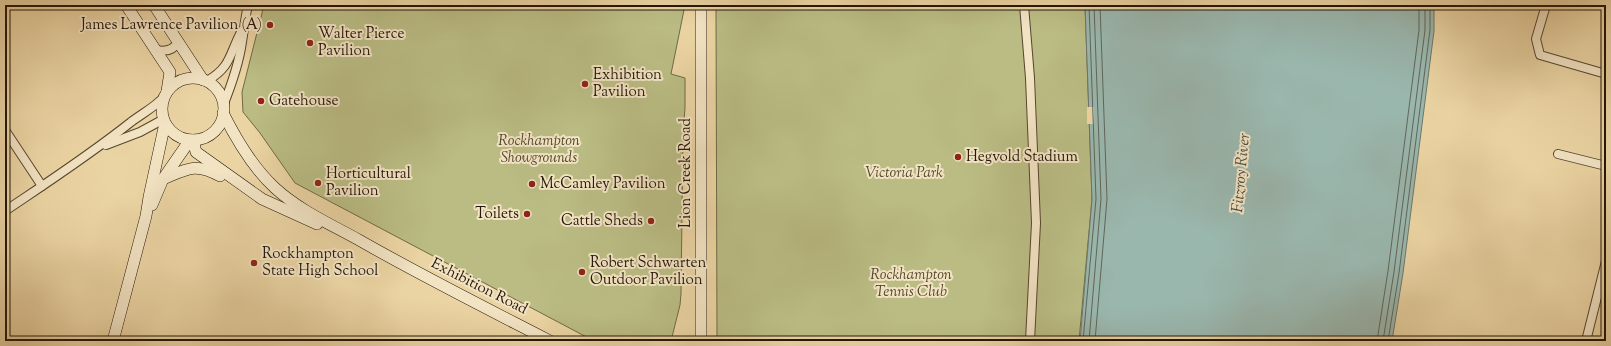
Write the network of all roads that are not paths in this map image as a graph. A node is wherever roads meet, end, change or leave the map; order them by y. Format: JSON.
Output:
{"nodes":[{"id":1,"x":126,"y":5,"type":"edge"},
{"id":2,"x":154,"y":5,"type":"edge"},
{"id":3,"x":248,"y":5,"type":"edge"},
{"id":4,"x":701,"y":5,"type":"edge"},
{"id":5,"x":1024,"y":5,"type":"edge"},
{"id":6,"x":1546,"y":5,"type":"edge"},
{"id":7,"x":243,"y":27,"type":"junction"},
{"id":8,"x":178,"y":42,"type":"junction"},
{"id":9,"x":156,"y":50,"type":"junction"},
{"id":10,"x":1606,"y":74,"type":"edge"},
{"id":11,"x":205,"y":81,"type":"junction"},
{"id":12,"x":166,"y":93,"type":"junction"},
{"id":13,"x":223,"y":110,"type":"junction"},
{"id":14,"x":164,"y":121,"type":"junction"},
{"id":15,"x":5,"y":130,"type":"edge"},
{"id":16,"x":192,"y":140,"type":"junction"},
{"id":17,"x":98,"y":148,"type":"junction"},
{"id":18,"x":1558,"y":154,"type":"dead end"},
{"id":19,"x":1606,"y":166,"type":"edge"},
{"id":20,"x":163,"y":179,"type":"junction"},
{"id":21,"x":42,"y":186,"type":"junction"},
{"id":22,"x":262,"y":199,"type":"junction"},
{"id":23,"x":5,"y":211,"type":"edge"},
{"id":24,"x":146,"y":216,"type":"junction"},
{"id":25,"x":393,"y":260,"type":"junction"},
{"id":26,"x":1606,"y":261,"type":"edge"},
{"id":27,"x":113,"y":341,"type":"edge"},
{"id":28,"x":550,"y":341,"type":"edge"},
{"id":29,"x":701,"y":341,"type":"edge"},
{"id":30,"x":1030,"y":341,"type":"edge"},
{"id":31,"x":1586,"y":341,"type":"edge"}],
"edges":[{"from":1,"to":9,"type":"street"},
{"from":2,"to":8,"type":"street"},
{"from":3,"to":7,"type":"street"},
{"from":4,"to":29,"type":"street","name":"Lion Creek Road"},
{"from":5,"to":30,"type":"street"},
{"from":6,"to":10,"type":"street"},
{"from":7,"to":11,"type":"street"},
{"from":7,"to":13,"type":"street"},
{"from":8,"to":9,"type":"street"},
{"from":8,"to":11,"type":"street"},
{"from":9,"to":12,"type":"street"},
{"from":11,"to":12,"type":"street"},
{"from":11,"to":13,"type":"street"},
{"from":12,"to":14,"type":"street"},
{"from":12,"to":17,"type":"street"},
{"from":13,"to":16,"type":"street"},
{"from":13,"to":25,"type":"street","name":"Exhibition Road"},
{"from":14,"to":16,"type":"street"},
{"from":14,"to":17,"type":"street"},
{"from":14,"to":24,"type":"street"},
{"from":15,"to":21,"type":"street"},
{"from":16,"to":20,"type":"street"},
{"from":16,"to":22,"type":"street","name":"Exhibition Road"},
{"from":17,"to":21,"type":"street"},
{"from":18,"to":19,"type":"street"},
{"from":20,"to":22,"type":"street","name":"Exhibition Road"},
{"from":20,"to":24,"type":"street"},
{"from":21,"to":23,"type":"street"},
{"from":22,"to":25,"type":"street","name":"Exhibition Road"},
{"from":24,"to":27,"type":"street"},
{"from":25,"to":28,"type":"street","name":"Exhibition Road"},
{"from":26,"to":31,"type":"street"}]}
